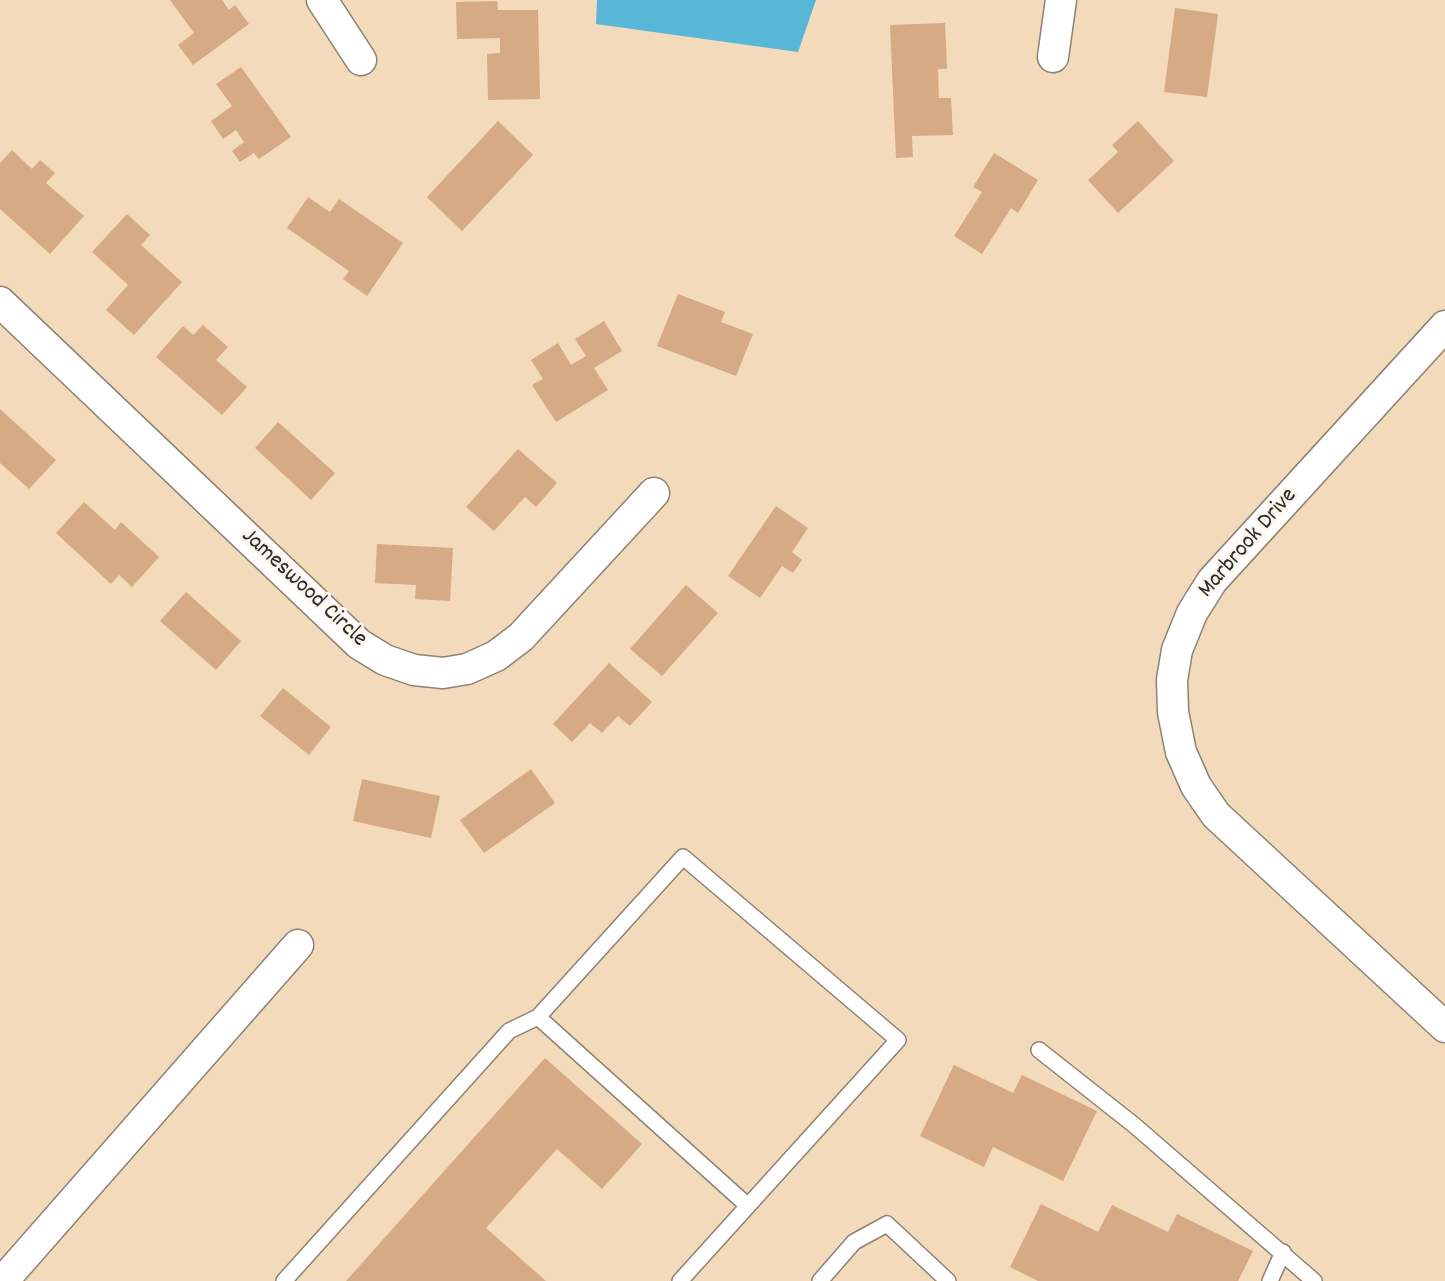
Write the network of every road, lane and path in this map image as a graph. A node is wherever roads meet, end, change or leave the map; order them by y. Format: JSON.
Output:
{"nodes":[{"id":1,"x":322,"y":0,"type":"edge"},
{"id":2,"x":1061,"y":0,"type":"edge"},
{"id":3,"x":1053,"y":57,"type":"dead end"},
{"id":4,"x":361,"y":60,"type":"dead end"},
{"id":5,"x":0,"y":302,"type":"edge"},
{"id":6,"x":1445,"y":326,"type":"edge"},
{"id":7,"x":654,"y":493,"type":"dead end"},
{"id":8,"x":298,"y":945,"type":"dead end"},
{"id":9,"x":538,"y":1017,"type":"junction"},
{"id":10,"x":1445,"y":1027,"type":"edge"},
{"id":11,"x":1039,"y":1050,"type":"dead end"},
{"id":12,"x":748,"y":1206,"type":"junction"},
{"id":13,"x":1283,"y":1252,"type":"junction"},
{"id":14,"x":946,"y":1280,"type":"edge"},
{"id":15,"x":3,"y":1281,"type":"edge"},
{"id":16,"x":284,"y":1281,"type":"edge"},
{"id":17,"x":680,"y":1281,"type":"edge"},
{"id":18,"x":820,"y":1281,"type":"edge"},
{"id":19,"x":1270,"y":1281,"type":"edge"},
{"id":20,"x":1314,"y":1281,"type":"edge"}],
"edges":[{"from":1,"to":4,"type":"street"},
{"from":2,"to":3,"type":"street"},
{"from":5,"to":7,"type":"street","name":"Jameswood Circle"},
{"from":6,"to":10,"type":"street","name":"Marbrook Drive"},
{"from":8,"to":15,"type":"street"},
{"from":9,"to":12,"type":"lane"},
{"from":9,"to":12,"type":"lane"},
{"from":9,"to":16,"type":"lane"},
{"from":11,"to":13,"type":"lane"},
{"from":12,"to":17,"type":"lane"},
{"from":13,"to":19,"type":"lane"},
{"from":13,"to":20,"type":"lane"},
{"from":14,"to":18,"type":"lane"}]}
